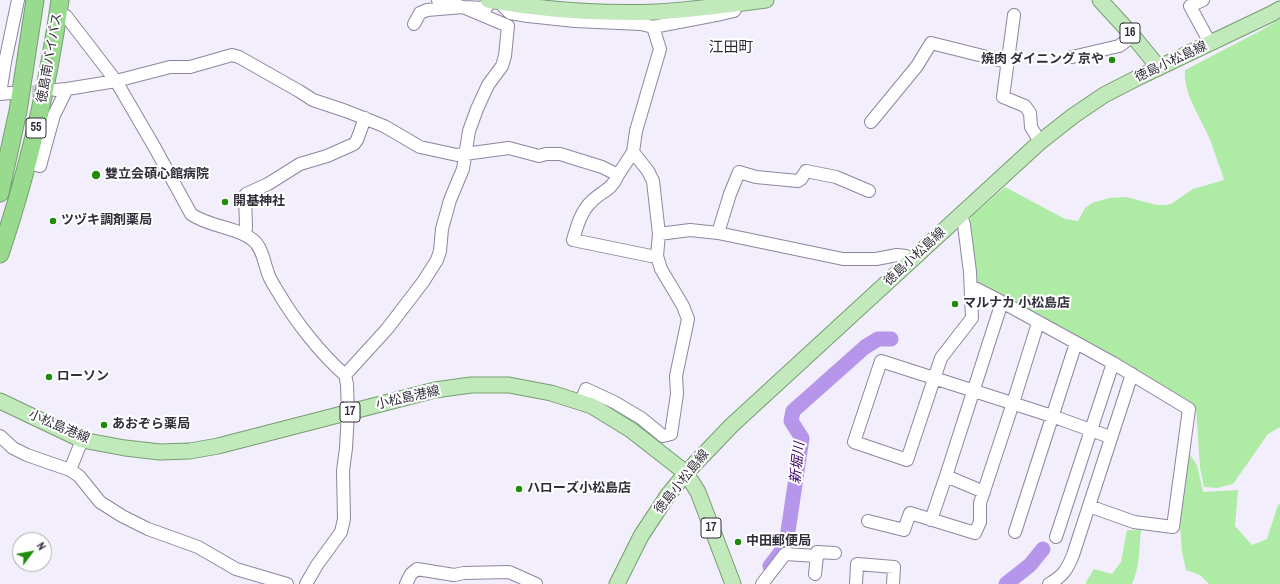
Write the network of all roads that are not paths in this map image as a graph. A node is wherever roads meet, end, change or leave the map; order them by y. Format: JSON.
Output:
{"nodes":[{"id":1,"x":18,"y":0,"type":"edge"},
{"id":2,"x":35,"y":0,"type":"edge"},
{"id":3,"x":47,"y":0,"type":"edge"},
{"id":4,"x":60,"y":0,"type":"edge"},
{"id":5,"x":438,"y":0,"type":"edge"},
{"id":6,"x":766,"y":0,"type":"edge"},
{"id":7,"x":1100,"y":0,"type":"edge"},
{"id":8,"x":1204,"y":0,"type":"edge"},
{"id":9,"x":496,"y":1,"type":"edge"},
{"id":10,"x":1188,"y":3,"type":"edge"},
{"id":11,"x":739,"y":4,"type":"junction"},
{"id":12,"x":463,"y":7,"type":"junction"},
{"id":13,"x":1280,"y":9,"type":"edge"},
{"id":14,"x":1014,"y":15,"type":"dead end"},
{"id":15,"x":66,"y":16,"type":"dead end"},
{"id":16,"x":414,"y":24,"type":"dead end"},
{"id":17,"x":653,"y":27,"type":"junction"},
{"id":18,"x":1133,"y":36,"type":"junction"},
{"id":19,"x":1210,"y":43,"type":"junction"},
{"id":20,"x":1072,"y":57,"type":"dead end"},
{"id":21,"x":1007,"y":62,"type":"junction"},
{"id":22,"x":25,"y":68,"type":"junction"},
{"id":23,"x":1159,"y":68,"type":"junction"},
{"id":24,"x":116,"y":81,"type":"junction"},
{"id":25,"x":4,"y":94,"type":"edge"},
{"id":26,"x":365,"y":118,"type":"junction"},
{"id":27,"x":871,"y":122,"type":"dead end"},
{"id":28,"x":1040,"y":142,"type":"junction"},
{"id":29,"x":633,"y":152,"type":"junction"},
{"id":30,"x":466,"y":154,"type":"junction"},
{"id":31,"x":28,"y":162,"type":"junction"},
{"id":32,"x":618,"y":176,"type":"junction"},
{"id":33,"x":869,"y":191,"type":"dead end"},
{"id":34,"x":0,"y":193,"type":"edge"},
{"id":35,"x":961,"y":215,"type":"junction"},
{"id":36,"x":659,"y":234,"type":"junction"},
{"id":37,"x":718,"y":234,"type":"junction"},
{"id":38,"x":245,"y":235,"type":"junction"},
{"id":39,"x":0,"y":254,"type":"edge"},
{"id":40,"x":657,"y":256,"type":"junction"},
{"id":41,"x":912,"y":260,"type":"junction"},
{"id":42,"x":971,"y":287,"type":"junction"},
{"id":43,"x":1002,"y":302,"type":"junction"},
{"id":44,"x":1038,"y":323,"type":"junction"},
{"id":45,"x":1076,"y":343,"type":"junction"},
{"id":46,"x":1113,"y":363,"type":"junction"},
{"id":47,"x":1132,"y":374,"type":"junction"},
{"id":48,"x":345,"y":375,"type":"junction"},
{"id":49,"x":934,"y":378,"type":"junction"},
{"id":50,"x":973,"y":391,"type":"junction"},
{"id":51,"x":0,"y":401,"type":"edge"},
{"id":52,"x":581,"y":402,"type":"junction"},
{"id":53,"x":1013,"y":403,"type":"junction"},
{"id":54,"x":348,"y":413,"type":"junction"},
{"id":55,"x":1052,"y":416,"type":"junction"},
{"id":56,"x":1092,"y":430,"type":"junction"},
{"id":57,"x":0,"y":436,"type":"edge"},
{"id":58,"x":1110,"y":437,"type":"junction"},
{"id":59,"x":82,"y":440,"type":"junction"},
{"id":60,"x":70,"y":470,"type":"junction"},
{"id":61,"x":686,"y":473,"type":"junction"},
{"id":62,"x":946,"y":476,"type":"junction"},
{"id":63,"x":984,"y":492,"type":"junction"},
{"id":64,"x":1089,"y":506,"type":"junction"},
{"id":65,"x":868,"y":520,"type":"dead end"},
{"id":66,"x":931,"y":520,"type":"junction"},
{"id":67,"x":1015,"y":532,"type":"dead end"},
{"id":68,"x":1056,"y":537,"type":"dead end"},
{"id":69,"x":835,"y":553,"type":"dead end"},
{"id":70,"x":817,"y":556,"type":"junction"},
{"id":71,"x":815,"y":574,"type":"dead end"},
{"id":72,"x":278,"y":583,"type":"edge"},
{"id":73,"x":306,"y":584,"type":"edge"},
{"id":74,"x":406,"y":584,"type":"edge"},
{"id":75,"x":536,"y":584,"type":"edge"},
{"id":76,"x":617,"y":584,"type":"edge"},
{"id":77,"x":733,"y":584,"type":"edge"},
{"id":78,"x":762,"y":584,"type":"edge"},
{"id":79,"x":856,"y":584,"type":"edge"},
{"id":80,"x":893,"y":584,"type":"edge"},
{"id":81,"x":1049,"y":584,"type":"edge"}],
"edges":[{"from":1,"to":25,"type":"street"},
{"from":2,"to":22,"type":"highway","name":"徳島南バイパス","number":"55"},
{"from":3,"to":22,"type":"highway"},
{"from":4,"to":31,"type":"highway","name":"徳島南バイパス","number":"55"},
{"from":5,"to":12,"type":"street"},
{"from":6,"to":11,"type":"main road"},
{"from":7,"to":18,"type":"main road","number":"16"},
{"from":8,"to":10,"type":"street"},
{"from":9,"to":11,"type":"main road"},
{"from":9,"to":12,"type":"street"},
{"from":9,"to":17,"type":"street"},
{"from":10,"to":19,"type":"street"},
{"from":11,"to":17,"type":"street"},
{"from":12,"to":16,"type":"street"},
{"from":12,"to":30,"type":"street"},
{"from":13,"to":19,"type":"main road","name":"徳島小松島線"},
{"from":14,"to":21,"type":"street"},
{"from":15,"to":24,"type":"street"},
{"from":17,"to":29,"type":"street"},
{"from":18,"to":20,"type":"street"},
{"from":18,"to":23,"type":"main road","number":"16"},
{"from":19,"to":23,"type":"main road","name":"徳島小松島線"},
{"from":21,"to":27,"type":"street"},
{"from":21,"to":28,"type":"street"},
{"from":22,"to":34,"type":"highway","name":"徳島南バイパス","number":"55"},
{"from":23,"to":28,"type":"main road","name":"徳島小松島線"},
{"from":24,"to":26,"type":"street"},
{"from":24,"to":31,"type":"street"},
{"from":24,"to":38,"type":"street"},
{"from":26,"to":30,"type":"street"},
{"from":26,"to":38,"type":"street"},
{"from":28,"to":35,"type":"main road","name":"徳島小松島線"},
{"from":29,"to":32,"type":"street"},
{"from":29,"to":36,"type":"street"},
{"from":30,"to":32,"type":"street"},
{"from":30,"to":48,"type":"street"},
{"from":31,"to":39,"type":"highway","name":"徳島南バイパス","number":"55"},
{"from":32,"to":40,"type":"street"},
{"from":33,"to":37,"type":"street"},
{"from":35,"to":41,"type":"main road","name":"徳島小松島線"},
{"from":35,"to":42,"type":"street"},
{"from":36,"to":37,"type":"street"},
{"from":36,"to":40,"type":"street"},
{"from":37,"to":41,"type":"street"},
{"from":38,"to":48,"type":"street"},
{"from":40,"to":52,"type":"street"},
{"from":41,"to":61,"type":"main road","name":"徳島小松島線"},
{"from":42,"to":43,"type":"street"},
{"from":42,"to":49,"type":"street"},
{"from":43,"to":44,"type":"street"},
{"from":43,"to":50,"type":"street"},
{"from":44,"to":45,"type":"street"},
{"from":44,"to":53,"type":"street"},
{"from":45,"to":46,"type":"street"},
{"from":45,"to":55,"type":"street"},
{"from":46,"to":47,"type":"street"},
{"from":46,"to":56,"type":"street"},
{"from":47,"to":58,"type":"street"},
{"from":47,"to":64,"type":"street"},
{"from":48,"to":54,"type":"street"},
{"from":49,"to":49,"type":"street"},
{"from":49,"to":50,"type":"street"},
{"from":50,"to":53,"type":"street"},
{"from":50,"to":62,"type":"street"},
{"from":51,"to":59,"type":"main road","name":"小松島港線","number":"17"},
{"from":52,"to":54,"type":"main road","name":"小松島港線","number":"17"},
{"from":52,"to":61,"type":"main road","name":"小松島港線","number":"17"},
{"from":53,"to":55,"type":"street"},
{"from":53,"to":63,"type":"street"},
{"from":54,"to":59,"type":"main road","name":"小松島港線","number":"17"},
{"from":54,"to":73,"type":"street"},
{"from":55,"to":56,"type":"street"},
{"from":55,"to":67,"type":"street"},
{"from":56,"to":58,"type":"street"},
{"from":56,"to":68,"type":"street"},
{"from":57,"to":60,"type":"street"},
{"from":58,"to":64,"type":"street"},
{"from":59,"to":60,"type":"street"},
{"from":60,"to":72,"type":"street"},
{"from":61,"to":76,"type":"main road","name":"徳島小松島線"},
{"from":61,"to":77,"type":"main road","name":"小松島港線","number":"17"},
{"from":62,"to":63,"type":"street"},
{"from":62,"to":66,"type":"street"},
{"from":63,"to":66,"type":"street"},
{"from":64,"to":81,"type":"street"},
{"from":65,"to":66,"type":"street"},
{"from":69,"to":70,"type":"street"},
{"from":70,"to":71,"type":"street"},
{"from":70,"to":78,"type":"street"},
{"from":74,"to":75,"type":"street"},
{"from":79,"to":80,"type":"street"}]}
